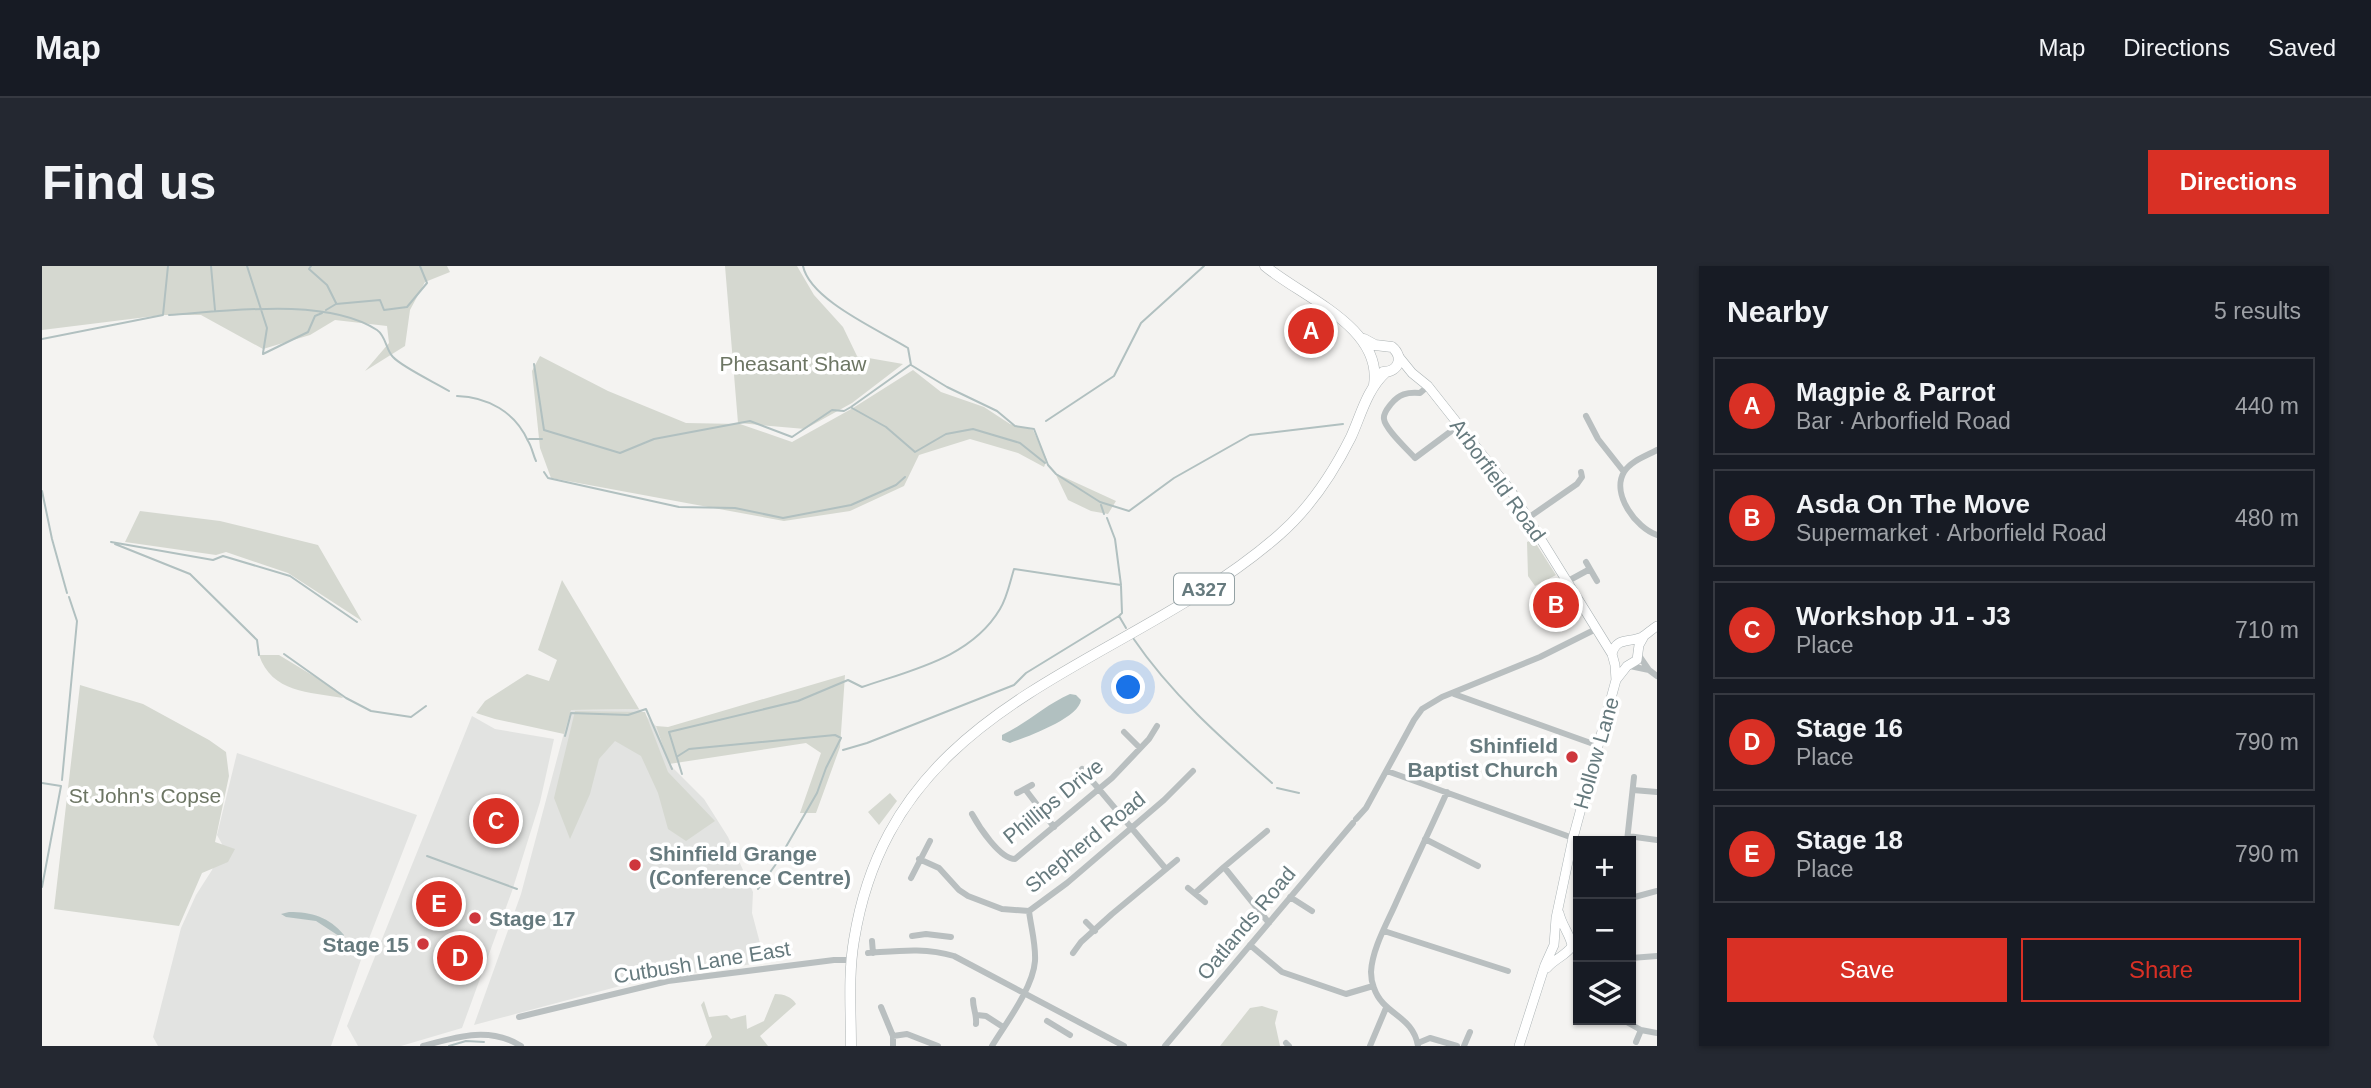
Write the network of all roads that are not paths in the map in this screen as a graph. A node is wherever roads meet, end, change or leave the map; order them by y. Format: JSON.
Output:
{"nodes":[{"id":1,"x":1265,"y":266,"type":"edge"},
{"id":2,"x":1358,"y":335,"type":"junction"},
{"id":3,"x":1381,"y":346,"type":"junction"},
{"id":4,"x":1399,"y":357,"type":"junction"},
{"id":5,"x":1373,"y":362,"type":"junction"},
{"id":6,"x":1390,"y":371,"type":"junction"},
{"id":7,"x":1412,"y":373,"type":"junction"},
{"id":8,"x":1374,"y":385,"type":"junction"},
{"id":9,"x":1428,"y":386,"type":"junction"},
{"id":10,"x":1586,"y":416,"type":"dead end"},
{"id":11,"x":1458,"y":426,"type":"junction"},
{"id":12,"x":1657,"y":450,"type":"edge"},
{"id":13,"x":1581,"y":472,"type":"dead end"},
{"id":14,"x":1624,"y":472,"type":"junction"},
{"id":15,"x":1528,"y":518,"type":"junction"},
{"id":16,"x":1657,"y":535,"type":"edge"},
{"id":17,"x":1597,"y":580,"type":"dead end"},
{"id":18,"x":1568,"y":581,"type":"junction"},
{"id":19,"x":1657,"y":626,"type":"edge"},
{"id":20,"x":1596,"y":629,"type":"junction"},
{"id":21,"x":1644,"y":636,"type":"junction"},
{"id":22,"x":1624,"y":641,"type":"junction"},
{"id":23,"x":1638,"y":652,"type":"junction"},
{"id":24,"x":1613,"y":657,"type":"junction"},
{"id":25,"x":1629,"y":666,"type":"junction"},
{"id":26,"x":1649,"y":670,"type":"junction"},
{"id":27,"x":1657,"y":676,"type":"edge"},
{"id":28,"x":1616,"y":680,"type":"junction"},
{"id":29,"x":1454,"y":694,"type":"junction"},
{"id":30,"x":1157,"y":726,"type":"dead end"},
{"id":31,"x":1124,"y":732,"type":"dead end"},
{"id":32,"x":1599,"y":746,"type":"junction"},
{"id":33,"x":1140,"y":748,"type":"junction"},
{"id":34,"x":1082,"y":769,"type":"dead end"},
{"id":35,"x":1193,"y":771,"type":"dead end"},
{"id":36,"x":1387,"y":771,"type":"junction"},
{"id":37,"x":1634,"y":777,"type":"dead end"},
{"id":38,"x":1032,"y":785,"type":"dead end"},
{"id":39,"x":1025,"y":789,"type":"junction"},
{"id":40,"x":1099,"y":789,"type":"junction"},
{"id":41,"x":1633,"y":790,"type":"junction"},
{"id":42,"x":1447,"y":792,"type":"junction"},
{"id":43,"x":1657,"y":792,"type":"edge"},
{"id":44,"x":1017,"y":793,"type":"dead end"},
{"id":45,"x":972,"y":814,"type":"dead end"},
{"id":46,"x":1054,"y":827,"type":"junction"},
{"id":47,"x":1132,"y":828,"type":"junction"},
{"id":48,"x":1267,"y":831,"type":"dead end"},
{"id":49,"x":1574,"y":836,"type":"edge"},
{"id":50,"x":1628,"y":836,"type":"edge"},
{"id":51,"x":1573,"y":838,"type":"joint"},
{"id":52,"x":1425,"y":839,"type":"junction"},
{"id":53,"x":1636,"y":839,"type":"edge"},
{"id":54,"x":1657,"y":840,"type":"edge"},
{"id":55,"x":930,"y":841,"type":"dead end"},
{"id":56,"x":919,"y":859,"type":"junction"},
{"id":57,"x":1177,"y":860,"type":"dead end"},
{"id":58,"x":1478,"y":866,"type":"dead end"},
{"id":59,"x":1224,"y":867,"type":"junction"},
{"id":60,"x":1166,"y":869,"type":"junction"},
{"id":61,"x":911,"y":878,"type":"dead end"},
{"id":62,"x":1188,"y":888,"type":"dead end"},
{"id":63,"x":1657,"y":891,"type":"edge"},
{"id":64,"x":1195,"y":894,"type":"junction"},
{"id":65,"x":1290,"y":897,"type":"junction"},
{"id":66,"x":1636,"y":897,"type":"edge"},
{"id":67,"x":1205,"y":902,"type":"dead end"},
{"id":68,"x":1558,"y":908,"type":"junction"},
{"id":69,"x":1030,"y":911,"type":"junction"},
{"id":70,"x":1312,"y":911,"type":"dead end"},
{"id":71,"x":1086,"y":922,"type":"dead end"},
{"id":72,"x":1269,"y":923,"type":"junction"},
{"id":73,"x":1095,"y":931,"type":"junction"},
{"id":74,"x":1384,"y":931,"type":"junction"},
{"id":75,"x":935,"y":934,"type":"junction"},
{"id":76,"x":912,"y":936,"type":"dead end"},
{"id":77,"x":951,"y":937,"type":"dead end"},
{"id":78,"x":1572,"y":941,"type":"edge"},
{"id":79,"x":872,"y":942,"type":"dead end"},
{"id":80,"x":1555,"y":943,"type":"junction"},
{"id":81,"x":1250,"y":945,"type":"junction"},
{"id":82,"x":933,"y":951,"type":"junction"},
{"id":83,"x":1073,"y":953,"type":"dead end"},
{"id":84,"x":1570,"y":953,"type":"edge"},
{"id":85,"x":1657,"y":956,"type":"edge"},
{"id":86,"x":1636,"y":958,"type":"edge"},
{"id":87,"x":852,"y":960,"type":"junction"},
{"id":88,"x":1508,"y":971,"type":"dead end"},
{"id":89,"x":1543,"y":972,"type":"junction"},
{"id":90,"x":1373,"y":986,"type":"junction"},
{"id":91,"x":1024,"y":992,"type":"junction"},
{"id":92,"x":973,"y":1000,"type":"dead end"},
{"id":93,"x":881,"y":1007,"type":"dead end"},
{"id":94,"x":1386,"y":1008,"type":"junction"},
{"id":95,"x":977,"y":1015,"type":"junction"},
{"id":96,"x":1069,"y":1016,"type":"junction"},
{"id":97,"x":519,"y":1017,"type":"dead end"},
{"id":98,"x":1047,"y":1021,"type":"dead end"},
{"id":99,"x":976,"y":1024,"type":"dead end"},
{"id":100,"x":1632,"y":1025,"type":"edge"},
{"id":101,"x":1003,"y":1027,"type":"junction"},
{"id":102,"x":1061,"y":1029,"type":"junction"},
{"id":103,"x":1642,"y":1030,"type":"junction"},
{"id":104,"x":1470,"y":1032,"type":"dead end"},
{"id":105,"x":1657,"y":1033,"type":"edge"},
{"id":106,"x":1070,"y":1035,"type":"dead end"},
{"id":107,"x":893,"y":1037,"type":"junction"},
{"id":108,"x":1636,"y":1042,"type":"dead end"},
{"id":109,"x":1418,"y":1044,"type":"edge"},
{"id":110,"x":423,"y":1046,"type":"edge"},
{"id":111,"x":521,"y":1046,"type":"edge"},
{"id":112,"x":852,"y":1046,"type":"edge"},
{"id":113,"x":893,"y":1046,"type":"edge"},
{"id":114,"x":938,"y":1046,"type":"edge"},
{"id":115,"x":992,"y":1046,"type":"edge"},
{"id":116,"x":1124,"y":1046,"type":"edge"},
{"id":117,"x":1165,"y":1046,"type":"edge"},
{"id":118,"x":1370,"y":1046,"type":"edge"},
{"id":119,"x":1457,"y":1046,"type":"edge"},
{"id":120,"x":1464,"y":1046,"type":"edge"},
{"id":121,"x":1519,"y":1046,"type":"edge"}],
"edges":[{"from":1,"to":2,"type":"main road"},
{"from":2,"to":3,"type":"main road"},
{"from":2,"to":5,"type":"main road"},
{"from":3,"to":4,"type":"main road"},
{"from":3,"to":5,"type":"main road"},
{"from":4,"to":6,"type":"main road","number":"A327"},
{"from":4,"to":7,"type":"main road","name":"Arborfield Road"},
{"from":5,"to":6,"type":"main road"},
{"from":5,"to":8,"type":"main road","number":"A327"},
{"from":6,"to":7,"type":"main road"},
{"from":6,"to":8,"type":"main road","number":"A327"},
{"from":7,"to":9,"type":"main road","name":"Arborfield Road"},
{"from":8,"to":87,"type":"main road","number":"A327"},
{"from":9,"to":11,"type":"main road","name":"Arborfield Road"},
{"from":9,"to":11,"type":"street"},
{"from":10,"to":14,"type":"street"},
{"from":11,"to":15,"type":"main road","name":"Arborfield Road"},
{"from":12,"to":14,"type":"street"},
{"from":13,"to":15,"type":"street"},
{"from":14,"to":16,"type":"street"},
{"from":15,"to":18,"type":"main road","name":"Arborfield Road"},
{"from":17,"to":18,"type":"street"},
{"from":18,"to":20,"type":"main road","name":"Arborfield Road"},
{"from":19,"to":21,"type":"main road"},
{"from":20,"to":22,"type":"main road"},
{"from":20,"to":24,"type":"main road","name":"Arborfield Road"},
{"from":20,"to":29,"type":"street","name":"Oatlands Road"},
{"from":21,"to":22,"type":"main road"},
{"from":21,"to":23,"type":"main road"},
{"from":22,"to":23,"type":"main road"},
{"from":22,"to":24,"type":"main road"},
{"from":23,"to":25,"type":"main road"},
{"from":23,"to":26,"type":"street"},
{"from":24,"to":25,"type":"main road"},
{"from":24,"to":28,"type":"main road","name":"Hollow Lane"},
{"from":25,"to":26,"type":"street"},
{"from":25,"to":28,"type":"main road","name":"Hollow Lane"},
{"from":26,"to":27,"type":"street"},
{"from":28,"to":32,"type":"main road","name":"Hollow Lane"},
{"from":29,"to":32,"type":"street"},
{"from":29,"to":36,"type":"street","name":"Oatlands Road"},
{"from":30,"to":33,"type":"street","name":"Phillips Drive"},
{"from":31,"to":33,"type":"street"},
{"from":32,"to":49,"type":"main road","name":"Hollow Lane"},
{"from":33,"to":40,"type":"street","name":"Phillips Drive"},
{"from":34,"to":40,"type":"street"},
{"from":35,"to":47,"type":"street","name":"Shepherd Road"},
{"from":36,"to":42,"type":"street"},
{"from":36,"to":65,"type":"street","name":"Oatlands Road"},
{"from":37,"to":41,"type":"street"},
{"from":38,"to":39,"type":"street"},
{"from":39,"to":44,"type":"street"},
{"from":39,"to":46,"type":"street"},
{"from":40,"to":46,"type":"street","name":"Phillips Drive"},
{"from":40,"to":47,"type":"street"},
{"from":41,"to":43,"type":"street"},
{"from":41,"to":50,"type":"street"},
{"from":42,"to":51,"type":"street"},
{"from":42,"to":52,"type":"street"},
{"from":45,"to":46,"type":"street","name":"Phillips Drive"},
{"from":47,"to":60,"type":"street"},
{"from":47,"to":69,"type":"street","name":"Shepherd Road"},
{"from":48,"to":59,"type":"street"},
{"from":51,"to":68,"type":"main road","name":"Hollow Lane"},
{"from":52,"to":58,"type":"street"},
{"from":52,"to":74,"type":"street"},
{"from":53,"to":54,"type":"street"},
{"from":55,"to":56,"type":"street"},
{"from":56,"to":61,"type":"street"},
{"from":56,"to":69,"type":"street"},
{"from":57,"to":60,"type":"street"},
{"from":59,"to":64,"type":"street"},
{"from":59,"to":72,"type":"street"},
{"from":60,"to":73,"type":"street"},
{"from":62,"to":64,"type":"street"},
{"from":63,"to":66,"type":"street"},
{"from":64,"to":67,"type":"street"},
{"from":65,"to":70,"type":"street"},
{"from":65,"to":72,"type":"street","name":"Oatlands Road"},
{"from":68,"to":78,"type":"main road"},
{"from":68,"to":80,"type":"main road","name":"Hollow Lane"},
{"from":69,"to":91,"type":"street","name":"Shepherd Road"},
{"from":71,"to":73,"type":"street"},
{"from":72,"to":81,"type":"street","name":"Oatlands Road"},
{"from":73,"to":83,"type":"street"},
{"from":74,"to":88,"type":"street"},
{"from":74,"to":90,"type":"street"},
{"from":75,"to":76,"type":"street"},
{"from":75,"to":77,"type":"street"},
{"from":75,"to":82,"type":"street"},
{"from":78,"to":80,"type":"main road"},
{"from":78,"to":84,"type":"main road"},
{"from":79,"to":82,"type":"street"},
{"from":80,"to":84,"type":"main road"},
{"from":80,"to":89,"type":"main road","name":"Hollow Lane"},
{"from":81,"to":90,"type":"street"},
{"from":81,"to":117,"type":"street","name":"Oatlands Road"},
{"from":82,"to":91,"type":"street"},
{"from":84,"to":89,"type":"main road","name":"Hollow Lane"},
{"from":85,"to":86,"type":"street"},
{"from":87,"to":97,"type":"street","name":"Cutbush Lane East"},
{"from":87,"to":112,"type":"main road","number":"A327"},
{"from":89,"to":121,"type":"main road","name":"Hollow Lane"},
{"from":90,"to":94,"type":"street"},
{"from":91,"to":96,"type":"street"},
{"from":91,"to":101,"type":"street","name":"Shepherd Road"},
{"from":92,"to":95,"type":"street"},
{"from":93,"to":107,"type":"street"},
{"from":94,"to":109,"type":"street"},
{"from":94,"to":118,"type":"street"},
{"from":95,"to":99,"type":"street"},
{"from":95,"to":101,"type":"street"},
{"from":96,"to":102,"type":"street"},
{"from":96,"to":116,"type":"street"},
{"from":98,"to":102,"type":"street"},
{"from":100,"to":103,"type":"street"},
{"from":101,"to":115,"type":"street","name":"Shepherd Road"},
{"from":102,"to":106,"type":"street"},
{"from":103,"to":105,"type":"street"},
{"from":103,"to":108,"type":"street"},
{"from":104,"to":120,"type":"street"},
{"from":107,"to":113,"type":"street"},
{"from":107,"to":114,"type":"street"},
{"from":109,"to":119,"type":"street"},
{"from":110,"to":111,"type":"street"}]}
